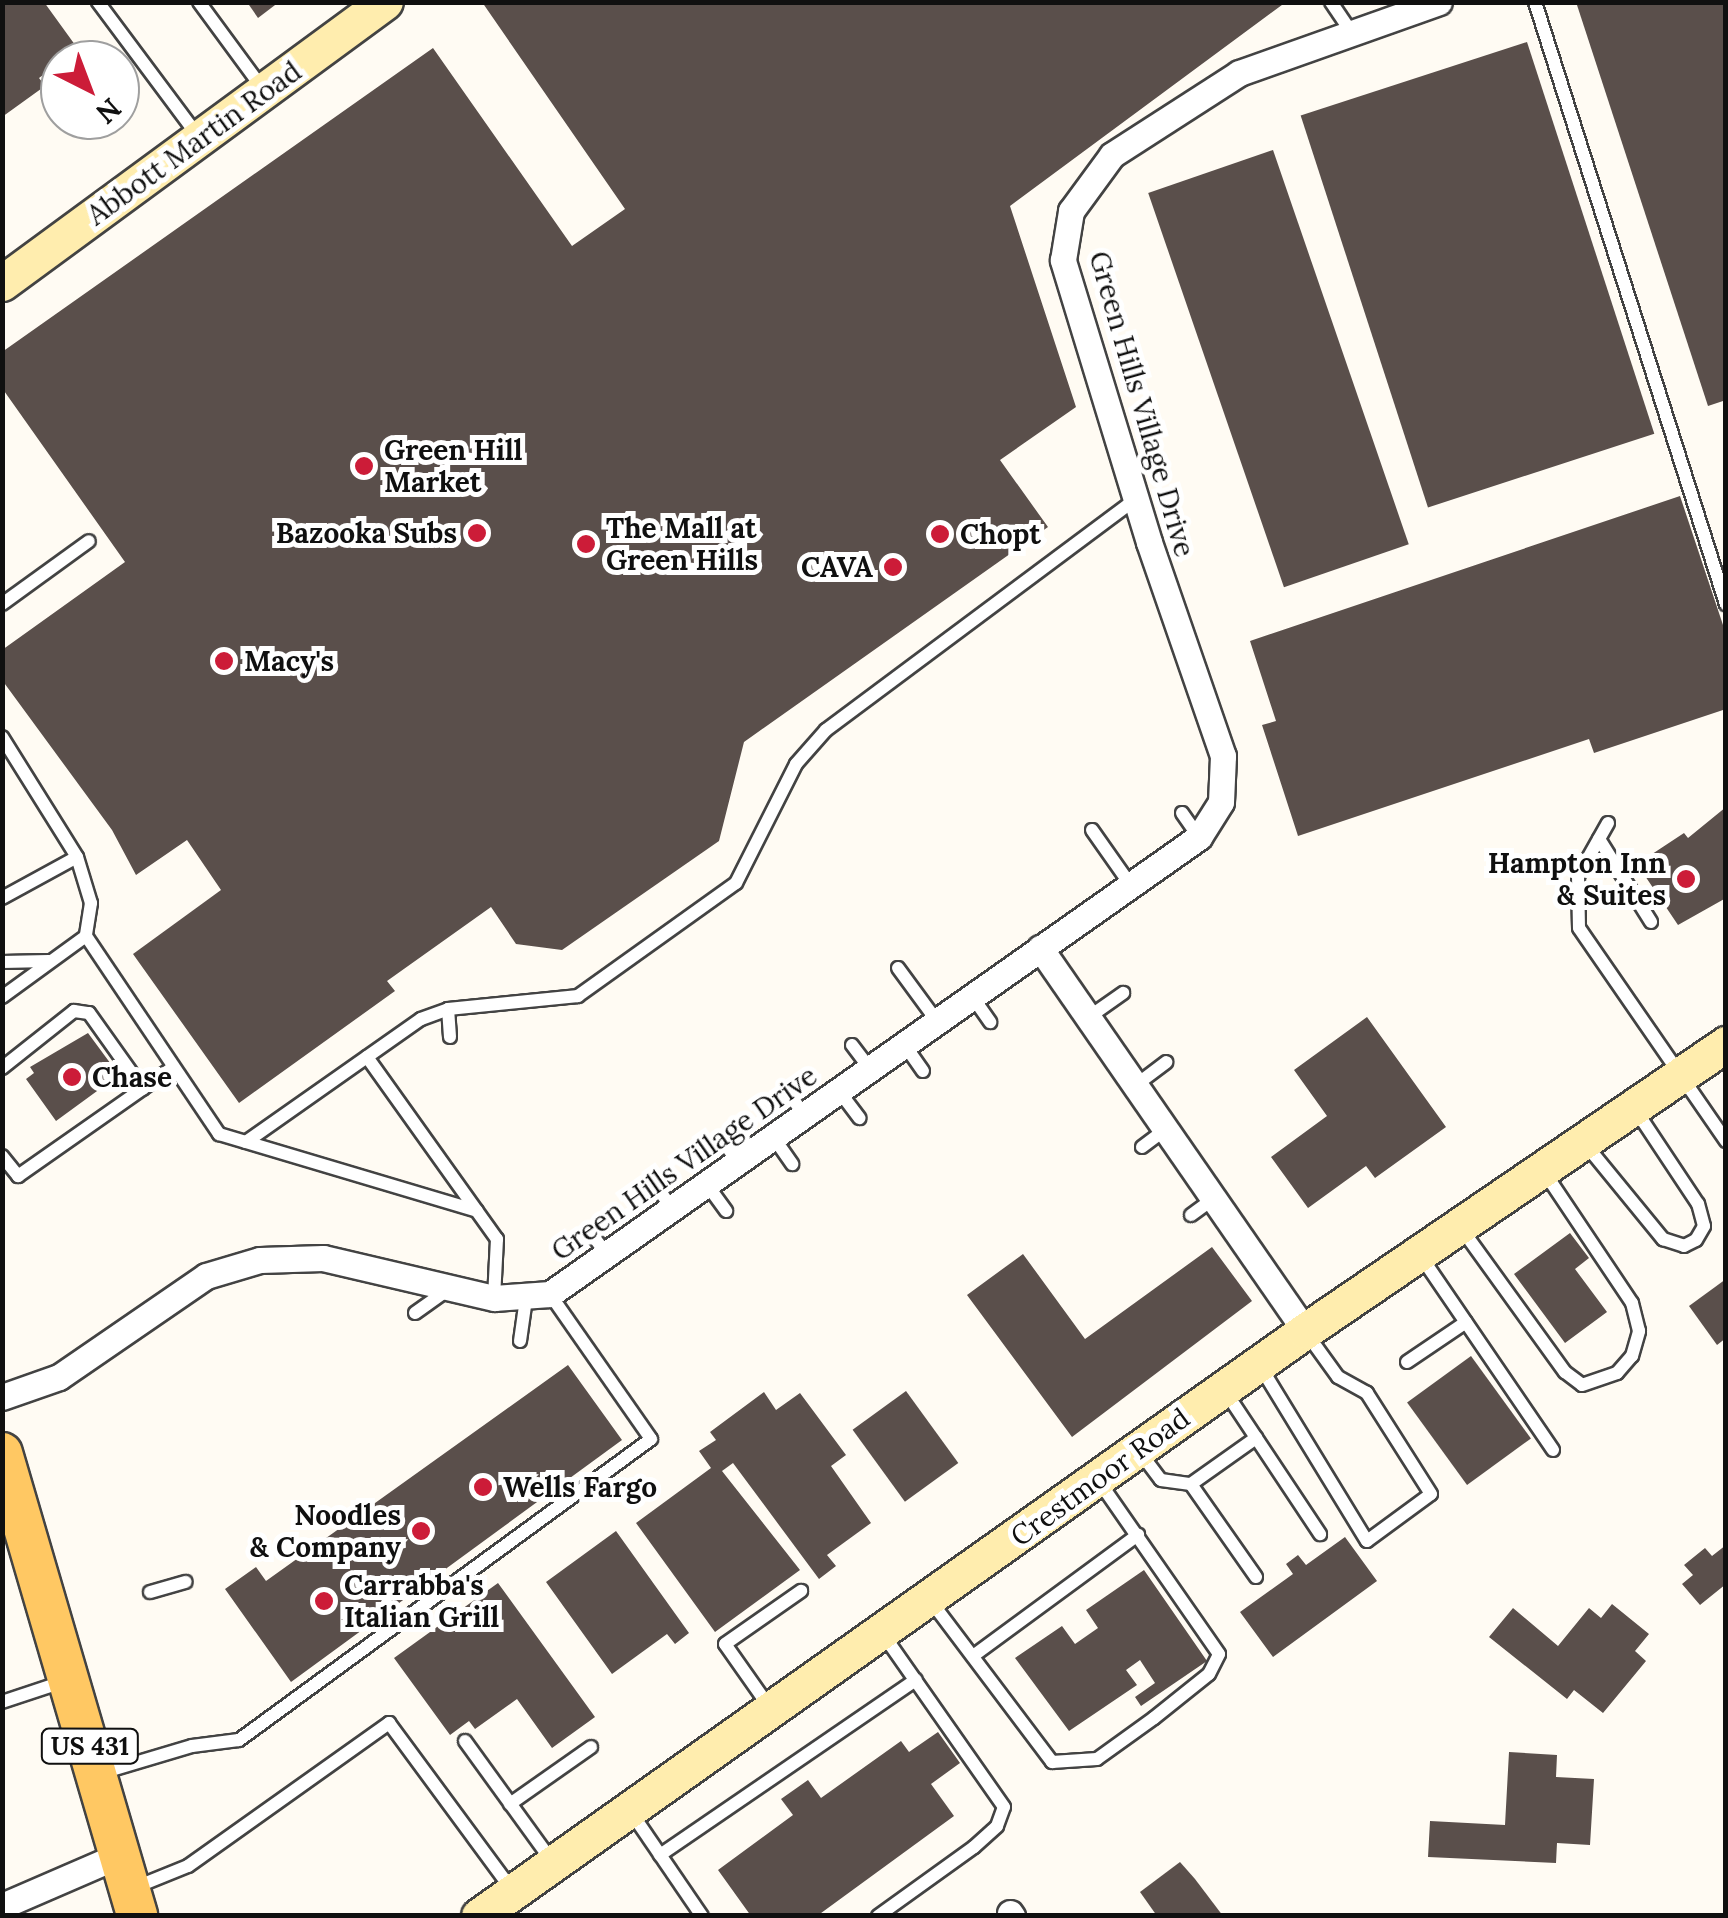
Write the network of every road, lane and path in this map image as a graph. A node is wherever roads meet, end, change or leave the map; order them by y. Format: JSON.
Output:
{"nodes":[{"id":1,"x":98,"y":2,"type":"edge"},
{"id":2,"x":199,"y":2,"type":"edge"},
{"id":3,"x":385,"y":2,"type":"edge"},
{"id":4,"x":1330,"y":2,"type":"edge"},
{"id":5,"x":1439,"y":2,"type":"edge"},
{"id":6,"x":1534,"y":2,"type":"edge"},
{"id":7,"x":1352,"y":33,"type":"junction"},
{"id":8,"x":264,"y":91,"type":"junction"},
{"id":9,"x":200,"y":138,"type":"junction"},
{"id":10,"x":2,"y":283,"type":"edge"},
{"id":11,"x":1136,"y":499,"type":"junction"},
{"id":12,"x":89,"y":542,"type":"dead end"},
{"id":13,"x":2,"y":604,"type":"edge"},
{"id":14,"x":1726,"y":604,"type":"edge"},
{"id":15,"x":2,"y":737,"type":"edge"},
{"id":16,"x":1182,"y":813,"type":"dead end"},
{"id":17,"x":1608,"y":823,"type":"dead end"},
{"id":18,"x":1092,"y":830,"type":"dead end"},
{"id":19,"x":1199,"y":837,"type":"junction"},
{"id":20,"x":1599,"y":839,"type":"junction"},
{"id":21,"x":77,"y":858,"type":"junction"},
{"id":22,"x":1130,"y":884,"type":"junction"},
{"id":23,"x":2,"y":898,"type":"edge"},
{"id":24,"x":1651,"y":922,"type":"dead end"},
{"id":25,"x":86,"y":936,"type":"junction"},
{"id":26,"x":1040,"y":948,"type":"junction"},
{"id":27,"x":48,"y":961,"type":"junction"},
{"id":28,"x":2,"y":962,"type":"edge"},
{"id":29,"x":898,"y":968,"type":"dead end"},
{"id":30,"x":1123,"y":993,"type":"dead end"},
{"id":31,"x":972,"y":996,"type":"junction"},
{"id":32,"x":2,"y":997,"type":"edge"},
{"id":33,"x":448,"y":1009,"type":"junction"},
{"id":34,"x":1088,"y":1018,"type":"junction"},
{"id":35,"x":937,"y":1022,"type":"junction"},
{"id":36,"x":990,"y":1022,"type":"dead end"},
{"id":37,"x":450,"y":1037,"type":"dead end"},
{"id":38,"x":904,"y":1044,"type":"junction"},
{"id":39,"x":1726,"y":1044,"type":"edge"},
{"id":40,"x":852,"y":1045,"type":"dead end"},
{"id":41,"x":368,"y":1057,"type":"junction"},
{"id":42,"x":1166,"y":1062,"type":"dead end"},
{"id":43,"x":2,"y":1068,"type":"edge"},
{"id":44,"x":172,"y":1068,"type":"junction"},
{"id":45,"x":870,"y":1069,"type":"junction"},
{"id":46,"x":923,"y":1071,"type":"dead end"},
{"id":47,"x":1679,"y":1075,"type":"junction"},
{"id":48,"x":1136,"y":1086,"type":"junction"},
{"id":49,"x":143,"y":1088,"type":"junction"},
{"id":50,"x":839,"y":1091,"type":"junction"},
{"id":51,"x":788,"y":1092,"type":"dead end"},
{"id":52,"x":1633,"y":1107,"type":"junction"},
{"id":53,"x":805,"y":1116,"type":"junction"},
{"id":54,"x":859,"y":1118,"type":"dead end"},
{"id":55,"x":1166,"y":1129,"type":"junction"},
{"id":56,"x":774,"y":1138,"type":"junction"},
{"id":57,"x":722,"y":1140,"type":"dead end"},
{"id":58,"x":1583,"y":1141,"type":"junction"},
{"id":59,"x":1726,"y":1141,"type":"edge"},
{"id":60,"x":246,"y":1142,"type":"junction"},
{"id":61,"x":1142,"y":1147,"type":"dead end"},
{"id":62,"x":2,"y":1156,"type":"edge"},
{"id":63,"x":739,"y":1163,"type":"junction"},
{"id":64,"x":792,"y":1164,"type":"dead end"},
{"id":65,"x":1542,"y":1169,"type":"junction"},
{"id":66,"x":708,"y":1186,"type":"junction"},
{"id":67,"x":656,"y":1187,"type":"dead end"},
{"id":68,"x":1214,"y":1198,"type":"junction"},
{"id":69,"x":673,"y":1210,"type":"junction"},
{"id":70,"x":477,"y":1211,"type":"junction"},
{"id":71,"x":726,"y":1211,"type":"dead end"},
{"id":72,"x":1190,"y":1215,"type":"dead end"},
{"id":73,"x":1459,"y":1226,"type":"junction"},
{"id":74,"x":590,"y":1232,"type":"dead end"},
{"id":75,"x":1418,"y":1253,"type":"junction"},
{"id":76,"x":608,"y":1256,"type":"junction"},
{"id":77,"x":453,"y":1286,"type":"junction"},
{"id":78,"x":538,"y":1297,"type":"junction"},
{"id":79,"x":494,"y":1298,"type":"junction"},
{"id":80,"x":415,"y":1313,"type":"dead end"},
{"id":81,"x":1466,"y":1322,"type":"junction"},
{"id":82,"x":1305,"y":1331,"type":"junction"},
{"id":83,"x":520,"y":1340,"type":"dead end"},
{"id":84,"x":1407,"y":1362,"type":"dead end"},
{"id":85,"x":1258,"y":1364,"type":"junction"},
{"id":86,"x":1224,"y":1389,"type":"junction"},
{"id":87,"x":2,"y":1396,"type":"edge"},
{"id":88,"x":1256,"y":1438,"type":"junction"},
{"id":89,"x":1138,"y":1450,"type":"junction"},
{"id":90,"x":1553,"y":1450,"type":"dead end"},
{"id":91,"x":4,"y":1465,"type":"edge"},
{"id":92,"x":1097,"y":1479,"type":"junction"},
{"id":93,"x":1191,"y":1484,"type":"junction"},
{"id":94,"x":1320,"y":1534,"type":"dead end"},
{"id":95,"x":1138,"y":1535,"type":"junction"},
{"id":96,"x":1256,"y":1577,"type":"dead end"},
{"id":97,"x":186,"y":1582,"type":"dead end"},
{"id":98,"x":801,"y":1591,"type":"dead end"},
{"id":99,"x":150,"y":1592,"type":"dead end"},
{"id":100,"x":930,"y":1600,"type":"junction"},
{"id":101,"x":882,"y":1632,"type":"junction"},
{"id":102,"x":973,"y":1656,"type":"junction"},
{"id":103,"x":70,"y":1680,"type":"junction"},
{"id":104,"x":916,"y":1680,"type":"junction"},
{"id":105,"x":2,"y":1702,"type":"edge"},
{"id":106,"x":771,"y":1710,"type":"junction"},
{"id":107,"x":464,"y":1742,"type":"dead end"},
{"id":108,"x":592,"y":1747,"type":"dead end"},
{"id":109,"x":98,"y":1774,"type":"junction"},
{"id":110,"x":510,"y":1804,"type":"junction"},
{"id":111,"x":630,"y":1810,"type":"junction"},
{"id":112,"x":660,"y":1854,"type":"junction"},
{"id":113,"x":553,"y":1863,"type":"junction"},
{"id":114,"x":129,"y":1886,"type":"edge"},
{"id":115,"x":513,"y":1892,"type":"junction"},
{"id":116,"x":19,"y":1905,"type":"edge"},
{"id":117,"x":479,"y":1916,"type":"edge"},
{"id":118,"x":702,"y":1916,"type":"edge"},
{"id":119,"x":878,"y":1916,"type":"edge"}],
"edges":[{"from":1,"to":9,"type":"lane"},
{"from":2,"to":8,"type":"lane"},
{"from":3,"to":8,"type":"street","name":"Abbott Martin Road"},
{"from":4,"to":7,"type":"lane"},
{"from":5,"to":7,"type":"street","name":"Green Hills Village Drive"},
{"from":6,"to":14,"type":"lane"},
{"from":7,"to":11,"type":"street","name":"Green Hills Village Drive"},
{"from":8,"to":9,"type":"street","name":"Abbott Martin Road"},
{"from":9,"to":10,"type":"street","name":"Abbott Martin Road"},
{"from":11,"to":19,"type":"street","name":"Green Hills Village Drive"},
{"from":11,"to":33,"type":"lane"},
{"from":12,"to":13,"type":"lane"},
{"from":15,"to":21,"type":"lane"},
{"from":16,"to":19,"type":"lane"},
{"from":17,"to":20,"type":"lane"},
{"from":18,"to":22,"type":"lane"},
{"from":19,"to":22,"type":"street","name":"Green Hills Village Drive"},
{"from":20,"to":24,"type":"lane"},
{"from":20,"to":47,"type":"lane"},
{"from":21,"to":23,"type":"lane"},
{"from":21,"to":25,"type":"lane"},
{"from":22,"to":26,"type":"street","name":"Green Hills Village Drive"},
{"from":25,"to":27,"type":"lane"},
{"from":25,"to":44,"type":"lane"},
{"from":26,"to":31,"type":"street","name":"Green Hills Village Drive"},
{"from":26,"to":34,"type":"street"},
{"from":27,"to":28,"type":"lane"},
{"from":27,"to":32,"type":"lane"},
{"from":29,"to":35,"type":"lane"},
{"from":30,"to":34,"type":"lane"},
{"from":31,"to":35,"type":"street","name":"Green Hills Village Drive"},
{"from":31,"to":36,"type":"lane"},
{"from":33,"to":37,"type":"lane"},
{"from":33,"to":41,"type":"lane"},
{"from":34,"to":48,"type":"street"},
{"from":35,"to":38,"type":"street","name":"Green Hills Village Drive"},
{"from":38,"to":45,"type":"street","name":"Green Hills Village Drive"},
{"from":38,"to":46,"type":"lane"},
{"from":39,"to":47,"type":"street","name":"Crestmoor Road"},
{"from":40,"to":45,"type":"lane"},
{"from":41,"to":60,"type":"lane"},
{"from":41,"to":70,"type":"lane"},
{"from":42,"to":48,"type":"lane"},
{"from":43,"to":49,"type":"lane"},
{"from":44,"to":49,"type":"lane"},
{"from":44,"to":60,"type":"lane"},
{"from":45,"to":50,"type":"street","name":"Green Hills Village Drive"},
{"from":47,"to":52,"type":"street","name":"Crestmoor Road"},
{"from":47,"to":59,"type":"lane"},
{"from":48,"to":55,"type":"street"},
{"from":49,"to":62,"type":"lane"},
{"from":50,"to":53,"type":"street","name":"Green Hills Village Drive"},
{"from":50,"to":54,"type":"lane"},
{"from":51,"to":53,"type":"lane"},
{"from":52,"to":58,"type":"street","name":"Crestmoor Road"},
{"from":52,"to":58,"type":"lane"},
{"from":53,"to":56,"type":"street","name":"Green Hills Village Drive"},
{"from":55,"to":61,"type":"lane"},
{"from":55,"to":68,"type":"street"},
{"from":56,"to":63,"type":"street","name":"Green Hills Village Drive"},
{"from":56,"to":64,"type":"lane"},
{"from":57,"to":63,"type":"lane"},
{"from":58,"to":65,"type":"street","name":"Crestmoor Road"},
{"from":60,"to":70,"type":"lane"},
{"from":63,"to":66,"type":"street","name":"Green Hills Village Drive"},
{"from":65,"to":73,"type":"street","name":"Crestmoor Road"},
{"from":65,"to":73,"type":"lane"},
{"from":66,"to":69,"type":"street","name":"Green Hills Village Drive"},
{"from":66,"to":71,"type":"lane"},
{"from":67,"to":69,"type":"lane"},
{"from":68,"to":72,"type":"lane"},
{"from":68,"to":82,"type":"street"},
{"from":69,"to":76,"type":"street","name":"Green Hills Village Drive"},
{"from":70,"to":79,"type":"lane"},
{"from":73,"to":75,"type":"street","name":"Crestmoor Road"},
{"from":74,"to":76,"type":"lane"},
{"from":75,"to":81,"type":"lane"},
{"from":75,"to":82,"type":"street","name":"Crestmoor Road"},
{"from":76,"to":78,"type":"street","name":"Green Hills Village Drive"},
{"from":77,"to":79,"type":"street"},
{"from":77,"to":80,"type":"lane"},
{"from":77,"to":87,"type":"street"},
{"from":78,"to":79,"type":"street"},
{"from":78,"to":83,"type":"lane"},
{"from":78,"to":109,"type":"lane"},
{"from":81,"to":84,"type":"lane"},
{"from":81,"to":90,"type":"lane"},
{"from":82,"to":85,"type":"street","name":"Crestmoor Road"},
{"from":82,"to":85,"type":"lane"},
{"from":85,"to":86,"type":"street","name":"Crestmoor Road"},
{"from":86,"to":88,"type":"lane"},
{"from":86,"to":89,"type":"street","name":"Crestmoor Road"},
{"from":88,"to":93,"type":"lane"},
{"from":88,"to":94,"type":"lane"},
{"from":89,"to":92,"type":"street","name":"Crestmoor Road"},
{"from":89,"to":93,"type":"lane"},
{"from":91,"to":103,"type":"main road","number":"US 431"},
{"from":92,"to":95,"type":"lane"},
{"from":92,"to":100,"type":"street","name":"Crestmoor Road"},
{"from":93,"to":96,"type":"lane"},
{"from":95,"to":102,"type":"lane"},
{"from":95,"to":102,"type":"lane"},
{"from":97,"to":99,"type":"lane"},
{"from":98,"to":106,"type":"lane"},
{"from":100,"to":101,"type":"street","name":"Crestmoor Road"},
{"from":100,"to":102,"type":"lane"},
{"from":101,"to":104,"type":"lane"},
{"from":101,"to":106,"type":"street","name":"Crestmoor Road"},
{"from":103,"to":105,"type":"lane"},
{"from":103,"to":109,"type":"main road","number":"US 431"},
{"from":104,"to":112,"type":"lane"},
{"from":104,"to":119,"type":"lane"},
{"from":106,"to":111,"type":"street","name":"Crestmoor Road"},
{"from":107,"to":110,"type":"lane"},
{"from":108,"to":110,"type":"lane"},
{"from":109,"to":114,"type":"main road","number":"US 431"},
{"from":110,"to":113,"type":"lane"},
{"from":111,"to":112,"type":"lane"},
{"from":111,"to":113,"type":"street","name":"Crestmoor Road"},
{"from":112,"to":118,"type":"lane"},
{"from":113,"to":115,"type":"street","name":"Crestmoor Road"},
{"from":114,"to":115,"type":"lane"},
{"from":114,"to":116,"type":"street"},
{"from":115,"to":117,"type":"street","name":"Crestmoor Road"}]}
